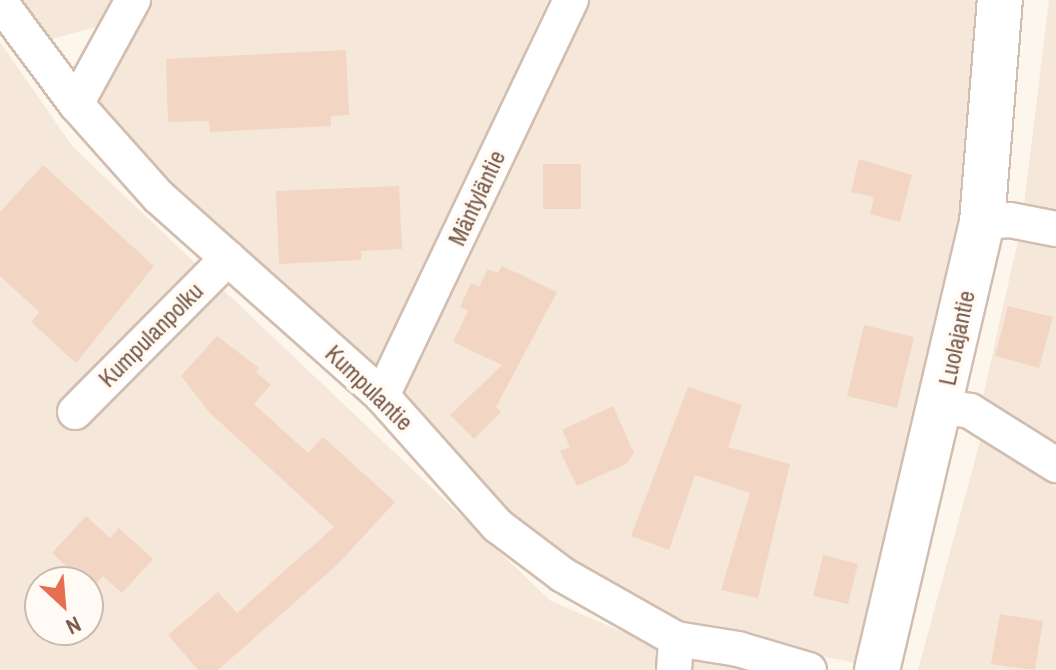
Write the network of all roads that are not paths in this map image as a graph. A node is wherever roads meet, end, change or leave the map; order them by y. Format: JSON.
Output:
{"nodes":[{"id":1,"x":133,"y":0,"type":"edge"},
{"id":2,"x":571,"y":0,"type":"edge"},
{"id":3,"x":1000,"y":0,"type":"edge"},
{"id":4,"x":0,"y":2,"type":"edge"},
{"id":5,"x":76,"y":104,"type":"junction"},
{"id":6,"x":982,"y":222,"type":"junction"},
{"id":7,"x":1056,"y":229,"type":"edge"},
{"id":8,"x":228,"y":258,"type":"junction"},
{"id":9,"x":382,"y":396,"type":"junction"},
{"id":10,"x":943,"y":407,"type":"junction"},
{"id":11,"x":75,"y":412,"type":"dead end"},
{"id":12,"x":1056,"y":465,"type":"edge"},
{"id":13,"x":675,"y":654,"type":"edge"},
{"id":14,"x":809,"y":670,"type":"edge"},
{"id":15,"x":877,"y":670,"type":"edge"}],
"edges":[{"from":1,"to":5,"type":"street"},
{"from":2,"to":9,"type":"street","name":"Mäntyläntie"},
{"from":3,"to":6,"type":"main road","name":"Luolajantie"},
{"from":4,"to":5,"type":"street","name":"Kumpulantie"},
{"from":5,"to":8,"type":"street","name":"Kumpulantie"},
{"from":6,"to":7,"type":"street"},
{"from":6,"to":10,"type":"main road","name":"Luolajantie"},
{"from":8,"to":9,"type":"street","name":"Kumpulantie"},
{"from":8,"to":11,"type":"street","name":"Kumpulanpolku"},
{"from":9,"to":13,"type":"street","name":"Kumpulantie"},
{"from":10,"to":12,"type":"street"},
{"from":10,"to":15,"type":"main road","name":"Luolajantie"},
{"from":13,"to":14,"type":"street","name":"Kumpulantie"}]}
